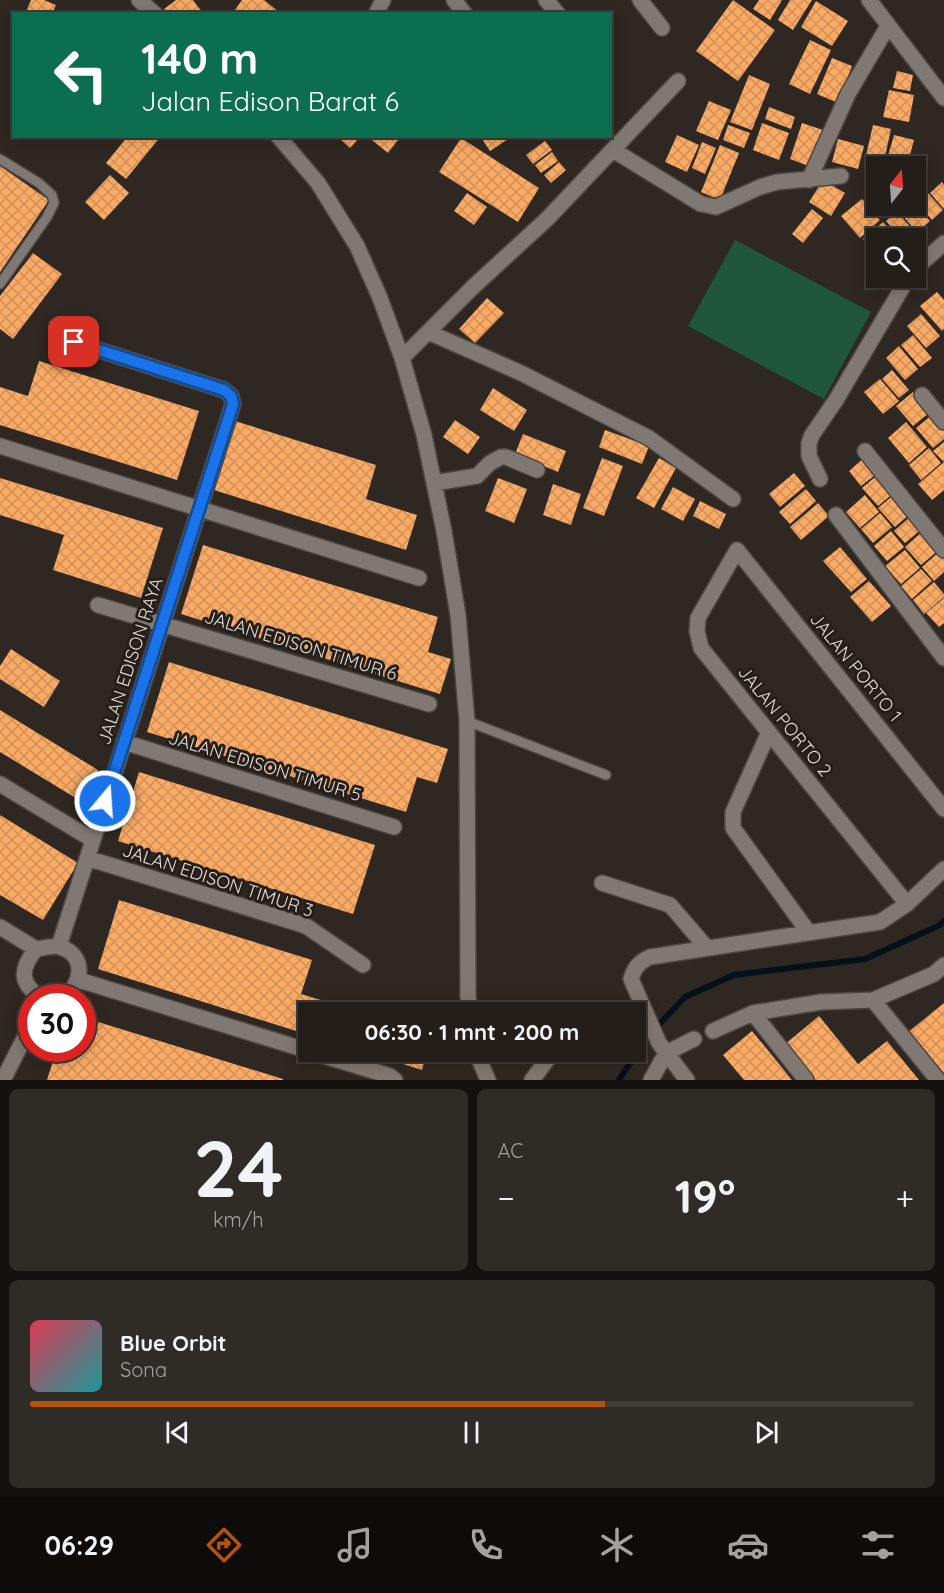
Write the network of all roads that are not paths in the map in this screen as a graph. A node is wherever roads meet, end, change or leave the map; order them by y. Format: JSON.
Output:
{"nodes":[{"id":1,"x":139,"y":0,"type":"edge"},
{"id":2,"x":454,"y":0,"type":"edge"},
{"id":3,"x":546,"y":0,"type":"edge"},
{"id":4,"x":640,"y":0,"type":"edge"},
{"id":5,"x":869,"y":0,"type":"edge"},
{"id":6,"x":153,"y":12,"type":"edge"},
{"id":7,"x":463,"y":12,"type":"edge"},
{"id":8,"x":556,"y":12,"type":"edge"},
{"id":9,"x":888,"y":26,"type":"junction"},
{"id":10,"x":662,"y":28,"type":"dead end"},
{"id":11,"x":678,"y":81,"type":"dead end"},
{"id":12,"x":944,"y":98,"type":"edge"},
{"id":13,"x":280,"y":138,"type":"edge"},
{"id":14,"x":613,"y":150,"type":"junction"},
{"id":15,"x":0,"y":159,"type":"edge"},
{"id":16,"x":841,"y":176,"type":"dead end"},
{"id":17,"x":809,"y":180,"type":"junction"},
{"id":18,"x":944,"y":243,"type":"edge"},
{"id":19,"x":926,"y":259,"type":"edge"},
{"id":20,"x":0,"y":284,"type":"edge"},
{"id":21,"x":902,"y":288,"type":"edge"},
{"id":22,"x":428,"y":332,"type":"junction"},
{"id":23,"x":74,"y":342,"type":"dead end"},
{"id":24,"x":402,"y":358,"type":"junction"},
{"id":25,"x":922,"y":395,"type":"dead end"},
{"id":26,"x":944,"y":422,"type":"edge"},
{"id":27,"x":0,"y":446,"type":"edge"},
{"id":28,"x":865,"y":451,"type":"dead end"},
{"id":29,"x":537,"y":470,"type":"dead end"},
{"id":30,"x":820,"y":480,"type":"dead end"},
{"id":31,"x":434,"y":483,"type":"junction"},
{"id":32,"x":733,"y":499,"type":"dead end"},
{"id":33,"x":199,"y":508,"type":"junction"},
{"id":34,"x":837,"y":515,"type":"dead end"},
{"id":35,"x":737,"y":550,"type":"joint"},
{"id":36,"x":944,"y":550,"type":"edge"},
{"id":37,"x":419,"y":578,"type":"dead end"},
{"id":38,"x":98,"y":605,"type":"dead end"},
{"id":39,"x":162,"y":624,"type":"junction"},
{"id":40,"x":944,"y":658,"type":"edge"},
{"id":41,"x":429,"y":704,"type":"dead end"},
{"id":42,"x":468,"y":721,"type":"junction"},
{"id":43,"x":769,"y":732,"type":"junction"},
{"id":44,"x":124,"y":742,"type":"junction"},
{"id":45,"x":606,"y":775,"type":"dead end"},
{"id":46,"x":0,"y":784,"type":"edge"},
{"id":47,"x":944,"y":809,"type":"edge"},
{"id":48,"x":394,"y":827,"type":"dead end"},
{"id":49,"x":93,"y":840,"type":"junction"},
{"id":50,"x":87,"y":858,"type":"junction"},
{"id":51,"x":944,"y":869,"type":"edge"},
{"id":52,"x":602,"y":883,"type":"dead end"},
{"id":53,"x":907,"y":904,"type":"junction"},
{"id":54,"x":0,"y":927,"type":"edge"},
{"id":55,"x":809,"y":933,"type":"junction"},
{"id":56,"x":58,"y":946,"type":"junction"},
{"id":57,"x":707,"y":948,"type":"junction"},
{"id":58,"x":36,"y":949,"type":"junction"},
{"id":59,"x":363,"y":965,"type":"dead end"},
{"id":60,"x":944,"y":965,"type":"edge"},
{"id":61,"x":79,"y":980,"type":"junction"},
{"id":62,"x":28,"y":984,"type":"edge"},
{"id":63,"x":76,"y":984,"type":"edge"},
{"id":64,"x":873,"y":1000,"type":"junction"},
{"id":65,"x":469,"y":1002,"type":"edge"},
{"id":66,"x":753,"y":1013,"type":"junction"},
{"id":67,"x":713,"y":1031,"type":"dead end"},
{"id":68,"x":694,"y":1039,"type":"dead end"},
{"id":69,"x":298,"y":1047,"type":"edge"},
{"id":70,"x":662,"y":1048,"type":"junction"},
{"id":71,"x":18,"y":1051,"type":"edge"},
{"id":72,"x":343,"y":1062,"type":"edge"},
{"id":73,"x":480,"y":1062,"type":"edge"},
{"id":74,"x":546,"y":1062,"type":"edge"},
{"id":75,"x":392,"y":1078,"type":"edge"},
{"id":76,"x":3,"y":1080,"type":"edge"},
{"id":77,"x":488,"y":1080,"type":"edge"},
{"id":78,"x":532,"y":1080,"type":"edge"},
{"id":79,"x":651,"y":1080,"type":"edge"},
{"id":80,"x":687,"y":1080,"type":"edge"},
{"id":81,"x":806,"y":1080,"type":"edge"},
{"id":82,"x":938,"y":1080,"type":"edge"}],
"edges":[{"from":1,"to":6,"type":"street"},
{"from":2,"to":7,"type":"street"},
{"from":3,"to":8,"type":"street"},
{"from":4,"to":10,"type":"street"},
{"from":5,"to":9,"type":"street"},
{"from":9,"to":12,"type":"street"},
{"from":9,"to":17,"type":"street"},
{"from":11,"to":14,"type":"street"},
{"from":13,"to":24,"type":"street"},
{"from":14,"to":17,"type":"street"},
{"from":14,"to":22,"type":"street"},
{"from":15,"to":20,"type":"lane"},
{"from":16,"to":17,"type":"street"},
{"from":18,"to":19,"type":"street"},
{"from":21,"to":30,"type":"street"},
{"from":22,"to":24,"type":"street"},
{"from":22,"to":32,"type":"street"},
{"from":23,"to":33,"type":"street","name":"JALAN EDISON RAYA"},
{"from":24,"to":31,"type":"street"},
{"from":25,"to":26,"type":"street"},
{"from":27,"to":33,"type":"street"},
{"from":28,"to":36,"type":"street"},
{"from":29,"to":31,"type":"street"},
{"from":31,"to":42,"type":"street"},
{"from":33,"to":37,"type":"street"},
{"from":33,"to":39,"type":"street","name":"JALAN EDISON RAYA"},
{"from":34,"to":40,"type":"street"},
{"from":35,"to":43,"type":"street","name":"JALAN PORTO 2"},
{"from":35,"to":47,"type":"street","name":"JALAN PORTO 1"},
{"from":38,"to":39,"type":"street","name":"JALAN EDISON TIMUR 6"},
{"from":39,"to":41,"type":"street","name":"JALAN EDISON TIMUR 6"},
{"from":39,"to":44,"type":"street","name":"JALAN EDISON RAYA"},
{"from":42,"to":45,"type":"lane"},
{"from":42,"to":65,"type":"street"},
{"from":43,"to":53,"type":"street","name":"JALAN PORTO 2"},
{"from":43,"to":55,"type":"street"},
{"from":44,"to":48,"type":"street","name":"JALAN EDISON TIMUR 5"},
{"from":44,"to":49,"type":"street","name":"JALAN EDISON RAYA"},
{"from":46,"to":49,"type":"street"},
{"from":49,"to":50,"type":"street","name":"JALAN EDISON RAYA"},
{"from":50,"to":56,"type":"street","name":"JALAN EDISON RAYA"},
{"from":50,"to":59,"type":"street","name":"JALAN EDISON TIMUR 3"},
{"from":51,"to":53,"type":"street"},
{"from":52,"to":57,"type":"street"},
{"from":53,"to":55,"type":"street"},
{"from":54,"to":58,"type":"street"},
{"from":55,"to":57,"type":"street"},
{"from":56,"to":58,"type":"street"},
{"from":56,"to":61,"type":"street"},
{"from":57,"to":70,"type":"street"},
{"from":58,"to":62,"type":"street"},
{"from":60,"to":64,"type":"street"},
{"from":61,"to":63,"type":"street"},
{"from":61,"to":69,"type":"street"},
{"from":64,"to":66,"type":"street"},
{"from":64,"to":82,"type":"street"},
{"from":66,"to":67,"type":"street"},
{"from":66,"to":81,"type":"street"},
{"from":68,"to":70,"type":"street"},
{"from":70,"to":79,"type":"street"},
{"from":70,"to":80,"type":"street"},
{"from":71,"to":76,"type":"street"},
{"from":72,"to":75,"type":"street"},
{"from":73,"to":77,"type":"street"},
{"from":74,"to":78,"type":"street"}]}
